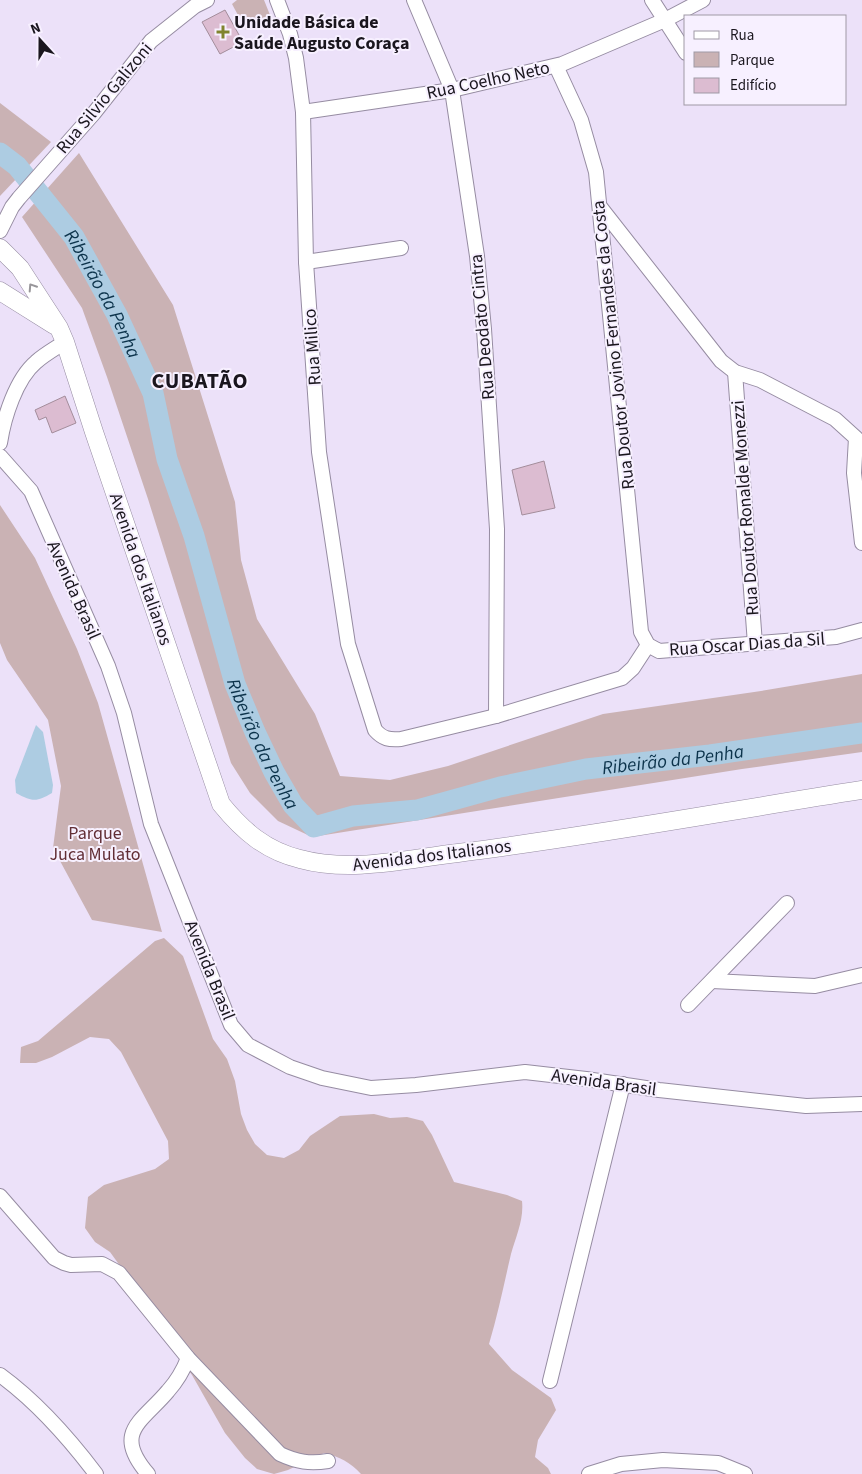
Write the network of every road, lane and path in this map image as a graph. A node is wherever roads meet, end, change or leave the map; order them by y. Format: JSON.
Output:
{"nodes":[{"id":1,"x":207,"y":0,"type":"edge"},
{"id":2,"x":277,"y":0,"type":"edge"},
{"id":3,"x":414,"y":0,"type":"edge"},
{"id":4,"x":652,"y":0,"type":"edge"},
{"id":5,"x":703,"y":0,"type":"edge"},
{"id":6,"x":665,"y":20,"type":"junction"},
{"id":7,"x":684,"y":50,"type":"edge"},
{"id":8,"x":556,"y":66,"type":"junction"},
{"id":9,"x":452,"y":90,"type":"junction"},
{"id":10,"x":303,"y":112,"type":"junction"},
{"id":11,"x":10,"y":206,"type":"edge"},
{"id":12,"x":600,"y":208,"type":"junction"},
{"id":13,"x":0,"y":231,"type":"edge"},
{"id":14,"x":0,"y":248,"type":"edge"},
{"id":15,"x":401,"y":248,"type":"dead end"},
{"id":16,"x":306,"y":262,"type":"junction"},
{"id":17,"x":0,"y":291,"type":"edge"},
{"id":18,"x":62,"y":335,"type":"junction"},
{"id":19,"x":735,"y":372,"type":"junction"},
{"id":20,"x":0,"y":443,"type":"edge"},
{"id":21,"x":0,"y":456,"type":"edge"},
{"id":22,"x":862,"y":543,"type":"edge"},
{"id":23,"x":862,"y":630,"type":"edge"},
{"id":24,"x":641,"y":632,"type":"joint"},
{"id":25,"x":756,"y":644,"type":"junction"},
{"id":26,"x":648,"y":645,"type":"junction"},
{"id":27,"x":496,"y":716,"type":"junction"},
{"id":28,"x":862,"y":790,"type":"edge"},
{"id":29,"x":787,"y":904,"type":"dead end"},
{"id":30,"x":862,"y":975,"type":"edge"},
{"id":31,"x":712,"y":981,"type":"junction"},
{"id":32,"x":688,"y":1005,"type":"dead end"},
{"id":33,"x":623,"y":1084,"type":"junction"},
{"id":34,"x":862,"y":1104,"type":"edge"},
{"id":35,"x":0,"y":1196,"type":"edge"},
{"id":36,"x":188,"y":1358,"type":"junction"},
{"id":37,"x":0,"y":1375,"type":"edge"},
{"id":38,"x":550,"y":1381,"type":"dead end"},
{"id":39,"x":328,"y":1461,"type":"dead end"},
{"id":40,"x":96,"y":1474,"type":"edge"},
{"id":41,"x":148,"y":1474,"type":"edge"},
{"id":42,"x":589,"y":1474,"type":"edge"},
{"id":43,"x":746,"y":1474,"type":"edge"}],
"edges":[{"from":1,"to":11,"type":"street","name":"Rua Silvio Galizoni"},
{"from":2,"to":10,"type":"street","name":"Rua Milico"},
{"from":3,"to":9,"type":"street","name":"Rua Deodato Cintra"},
{"from":4,"to":6,"type":"street"},
{"from":5,"to":6,"type":"street","name":"Rua Coelho Neto"},
{"from":6,"to":7,"type":"street"},
{"from":6,"to":8,"type":"street","name":"Rua Coelho Neto"},
{"from":8,"to":9,"type":"street","name":"Rua Coelho Neto"},
{"from":8,"to":12,"type":"street","name":"Rua Doutor Jovino Fernandes da Costa"},
{"from":9,"to":10,"type":"street","name":"Rua Coelho Neto"},
{"from":9,"to":27,"type":"street","name":"Rua Deodato Cintra"},
{"from":10,"to":16,"type":"street","name":"Rua Milico"},
{"from":11,"to":13,"type":"street","name":"Rua Silvio Galizoni"},
{"from":12,"to":19,"type":"street"},
{"from":12,"to":24,"type":"street","name":"Rua Doutor Jovino Fernandes da Costa"},
{"from":18,"to":14,"type":"main road","name":"Avenida dos Italianos","one_way":true},
{"from":15,"to":16,"type":"street"},
{"from":16,"to":27,"type":"street","name":"Rua Milico"},
{"from":17,"to":18,"type":"main road"},
{"from":18,"to":20,"type":"street"},
{"from":18,"to":28,"type":"main road","name":"Avenida dos Italianos"},
{"from":19,"to":22,"type":"street"},
{"from":19,"to":25,"type":"street","name":"Rua Doutor Ronalde Monezzi"},
{"from":21,"to":33,"type":"street","name":"Avenida Brasil"},
{"from":23,"to":25,"type":"street","name":"Rua Oscar Dias da Sil"},
{"from":24,"to":26,"type":"street","name":"Rua Oscar Dias da Sil"},
{"from":25,"to":26,"type":"street","name":"Rua Oscar Dias da Sil"},
{"from":26,"to":27,"type":"street","name":"Rua Milico"},
{"from":29,"to":31,"type":"street"},
{"from":30,"to":31,"type":"street"},
{"from":31,"to":32,"type":"street"},
{"from":33,"to":34,"type":"street","name":"Avenida Brasil"},
{"from":33,"to":38,"type":"street"},
{"from":35,"to":36,"type":"street"},
{"from":36,"to":39,"type":"street"},
{"from":36,"to":41,"type":"street"},
{"from":37,"to":40,"type":"street"},
{"from":42,"to":43,"type":"street"}]}
